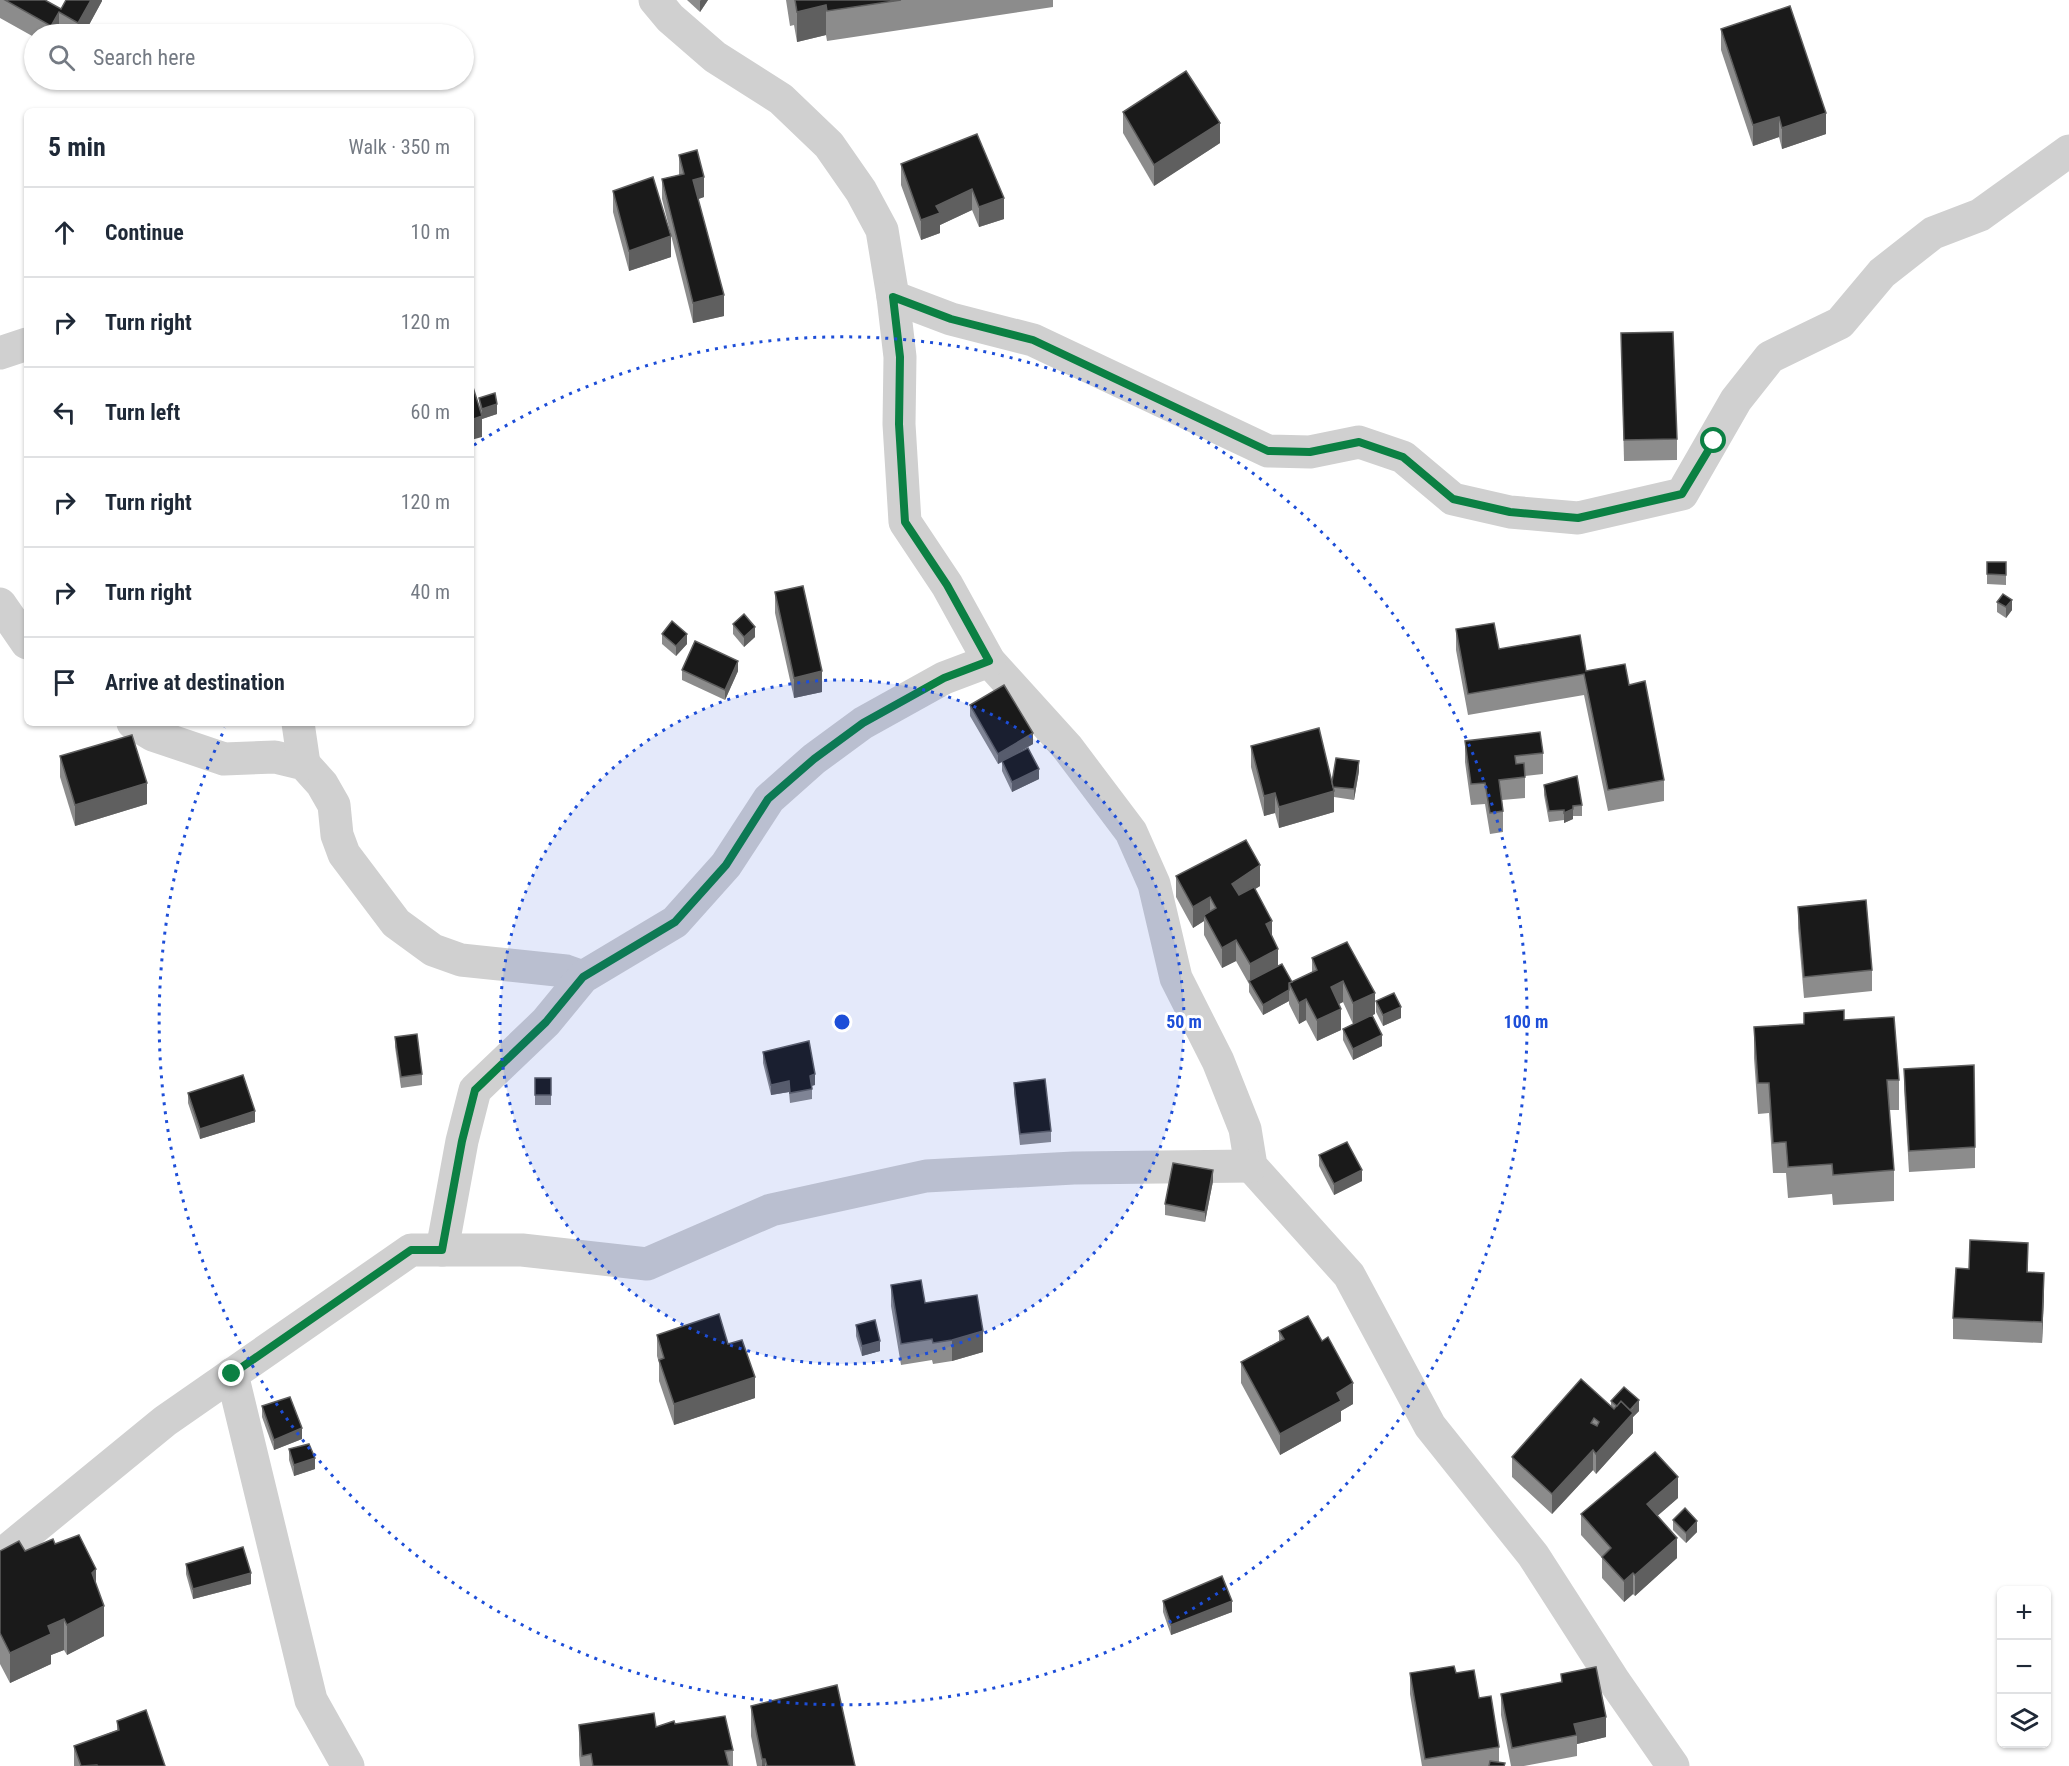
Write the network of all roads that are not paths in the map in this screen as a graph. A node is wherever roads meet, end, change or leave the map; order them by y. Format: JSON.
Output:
{"nodes":[{"id":1,"x":655,"y":0,"type":"edge"},
{"id":2,"x":2069,"y":151,"type":"edge"},
{"id":3,"x":893,"y":297,"type":"junction"},
{"id":4,"x":24,"y":345,"type":"edge"},
{"id":5,"x":0,"y":353,"type":"edge"},
{"id":6,"x":0,"y":604,"type":"edge"},
{"id":7,"x":24,"y":639,"type":"edge"},
{"id":8,"x":989,"y":661,"type":"junction"},
{"id":9,"x":138,"y":726,"type":"edge"},
{"id":10,"x":298,"y":726,"type":"edge"},
{"id":11,"x":304,"y":764,"type":"junction"},
{"id":12,"x":583,"y":977,"type":"junction"},
{"id":13,"x":1251,"y":1166,"type":"junction"},
{"id":14,"x":442,"y":1250,"type":"junction"},
{"id":15,"x":232,"y":1374,"type":"junction"},
{"id":16,"x":0,"y":1556,"type":"edge"},
{"id":17,"x":348,"y":1766,"type":"edge"},
{"id":18,"x":1674,"y":1766,"type":"edge"}],
"edges":[{"from":1,"to":3,"type":"street"},
{"from":2,"to":3,"type":"street"},
{"from":3,"to":8,"type":"street"},
{"from":4,"to":5,"type":"street"},
{"from":6,"to":7,"type":"street"},
{"from":8,"to":12,"type":"street"},
{"from":8,"to":13,"type":"street"},
{"from":9,"to":11,"type":"street"},
{"from":10,"to":11,"type":"street"},
{"from":11,"to":12,"type":"street"},
{"from":12,"to":14,"type":"street"},
{"from":13,"to":14,"type":"street"},
{"from":13,"to":18,"type":"street"},
{"from":14,"to":15,"type":"street"},
{"from":15,"to":16,"type":"street"},
{"from":15,"to":17,"type":"street"}]}
